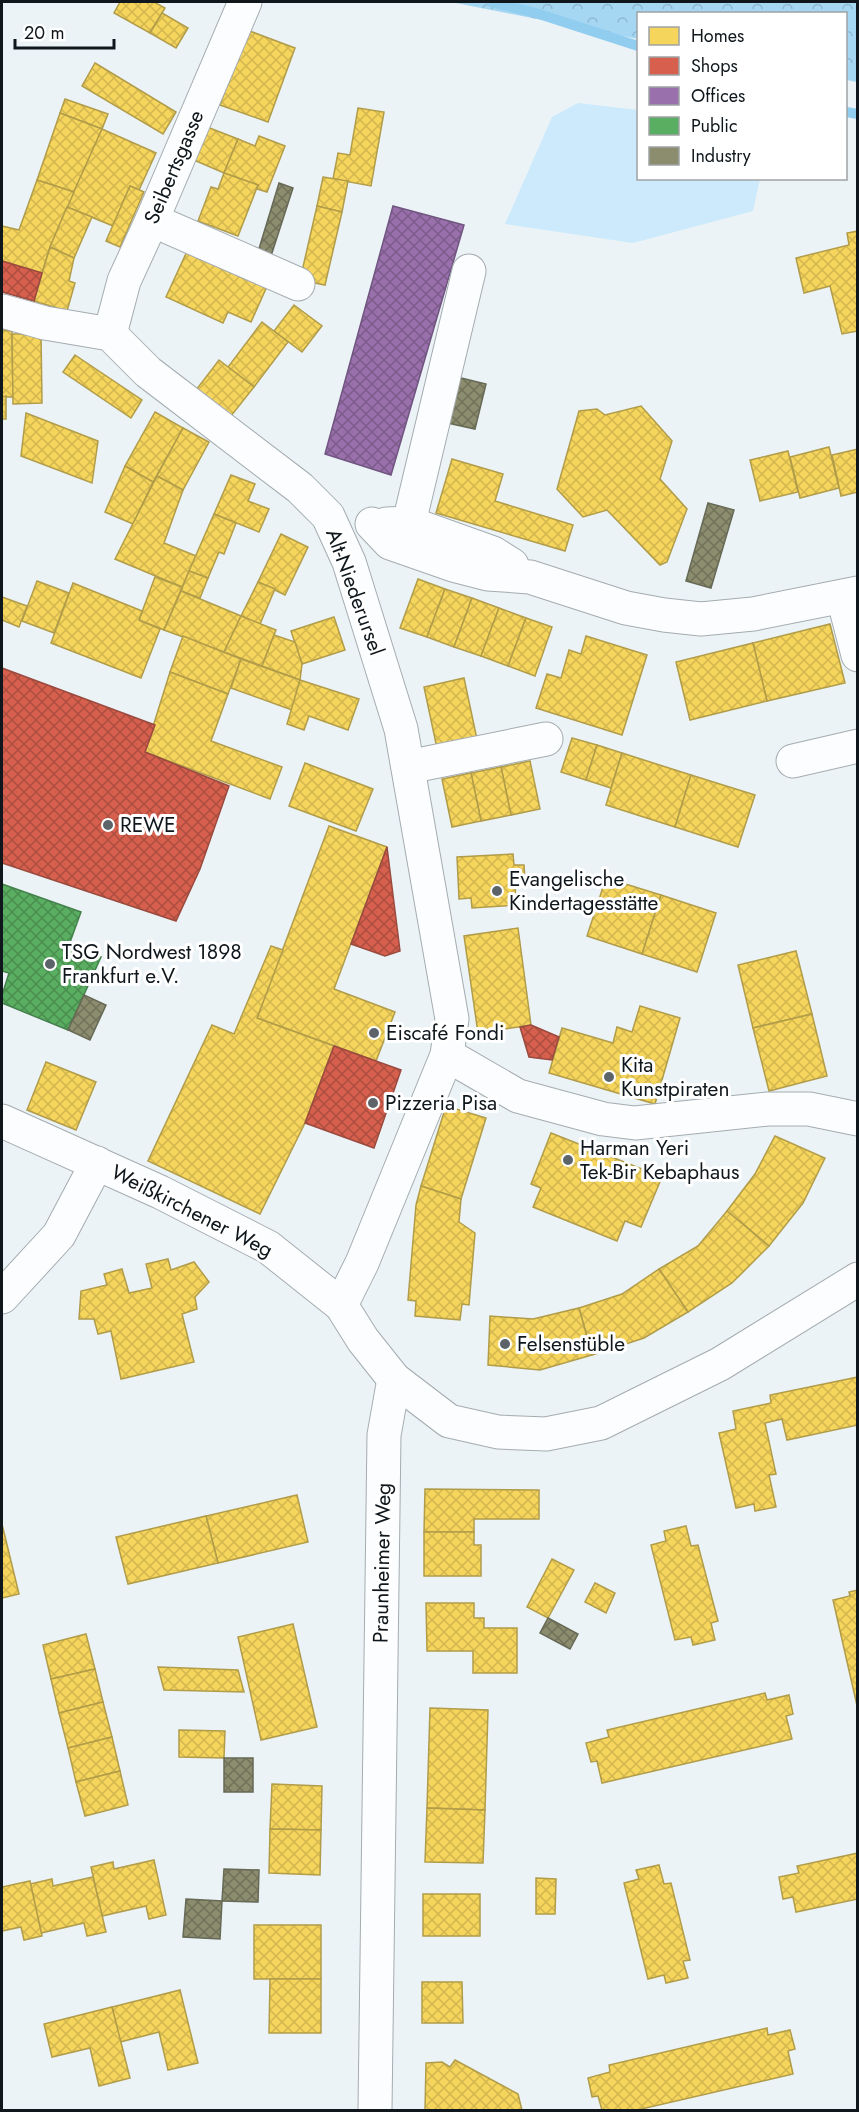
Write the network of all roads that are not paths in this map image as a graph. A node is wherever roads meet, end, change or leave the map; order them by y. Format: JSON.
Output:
{"nodes":[{"id":1,"x":245,"y":2,"type":"edge"},
{"id":2,"x":152,"y":220,"type":"junction"},
{"id":3,"x":469,"y":271,"type":"dead end"},
{"id":4,"x":298,"y":284,"type":"dead end"},
{"id":5,"x":2,"y":311,"type":"edge"},
{"id":6,"x":110,"y":334,"type":"junction"},
{"id":7,"x":328,"y":516,"type":"junction"},
{"id":8,"x":372,"y":524,"type":"junction"},
{"id":9,"x":409,"y":524,"type":"junction"},
{"id":10,"x":530,"y":577,"type":"junction"},
{"id":11,"x":850,"y":595,"type":"edge"},
{"id":12,"x":858,"y":655,"type":"edge"},
{"id":13,"x":546,"y":739,"type":"dead end"},
{"id":14,"x":858,"y":746,"type":"edge"},
{"id":15,"x":793,"y":761,"type":"dead end"},
{"id":16,"x":408,"y":767,"type":"junction"},
{"id":17,"x":447,"y":1055,"type":"junction"},
{"id":18,"x":858,"y":1119,"type":"edge"},
{"id":19,"x":2,"y":1121,"type":"edge"},
{"id":20,"x":97,"y":1163,"type":"junction"},
{"id":21,"x":858,"y":1279,"type":"edge"},
{"id":22,"x":2,"y":1297,"type":"edge"},
{"id":23,"x":341,"y":1305,"type":"junction"},
{"id":24,"x":394,"y":1379,"type":"junction"},
{"id":25,"x":375,"y":2110,"type":"edge"}],
"edges":[{"from":1,"to":2,"type":"street","name":"Seibertsgasse"},
{"from":2,"to":4,"type":"street"},
{"from":2,"to":6,"type":"street","name":"Seibertsgasse"},
{"from":3,"to":9,"type":"street"},
{"from":5,"to":6,"type":"street"},
{"from":6,"to":7,"type":"street","name":"Alt-Niederursel"},
{"from":7,"to":8,"type":"street"},
{"from":7,"to":16,"type":"street","name":"Alt-Niederursel"},
{"from":8,"to":9,"type":"street"},
{"from":8,"to":10,"type":"street"},
{"from":9,"to":10,"type":"street"},
{"from":10,"to":11,"type":"street"},
{"from":11,"to":12,"type":"street"},
{"from":13,"to":16,"type":"street"},
{"from":14,"to":15,"type":"street"},
{"from":16,"to":17,"type":"street","name":"Alt-Niederursel"},
{"from":17,"to":18,"type":"street"},
{"from":17,"to":23,"type":"street"},
{"from":19,"to":20,"type":"street","name":"Weißkirchener Weg"},
{"from":20,"to":22,"type":"street","name":"Weißkirchener Weg"},
{"from":20,"to":23,"type":"street","name":"Weißkirchener Weg"},
{"from":21,"to":24,"type":"street"},
{"from":23,"to":24,"type":"street"},
{"from":24,"to":25,"type":"street","name":"Praunheimer Weg"}]}
